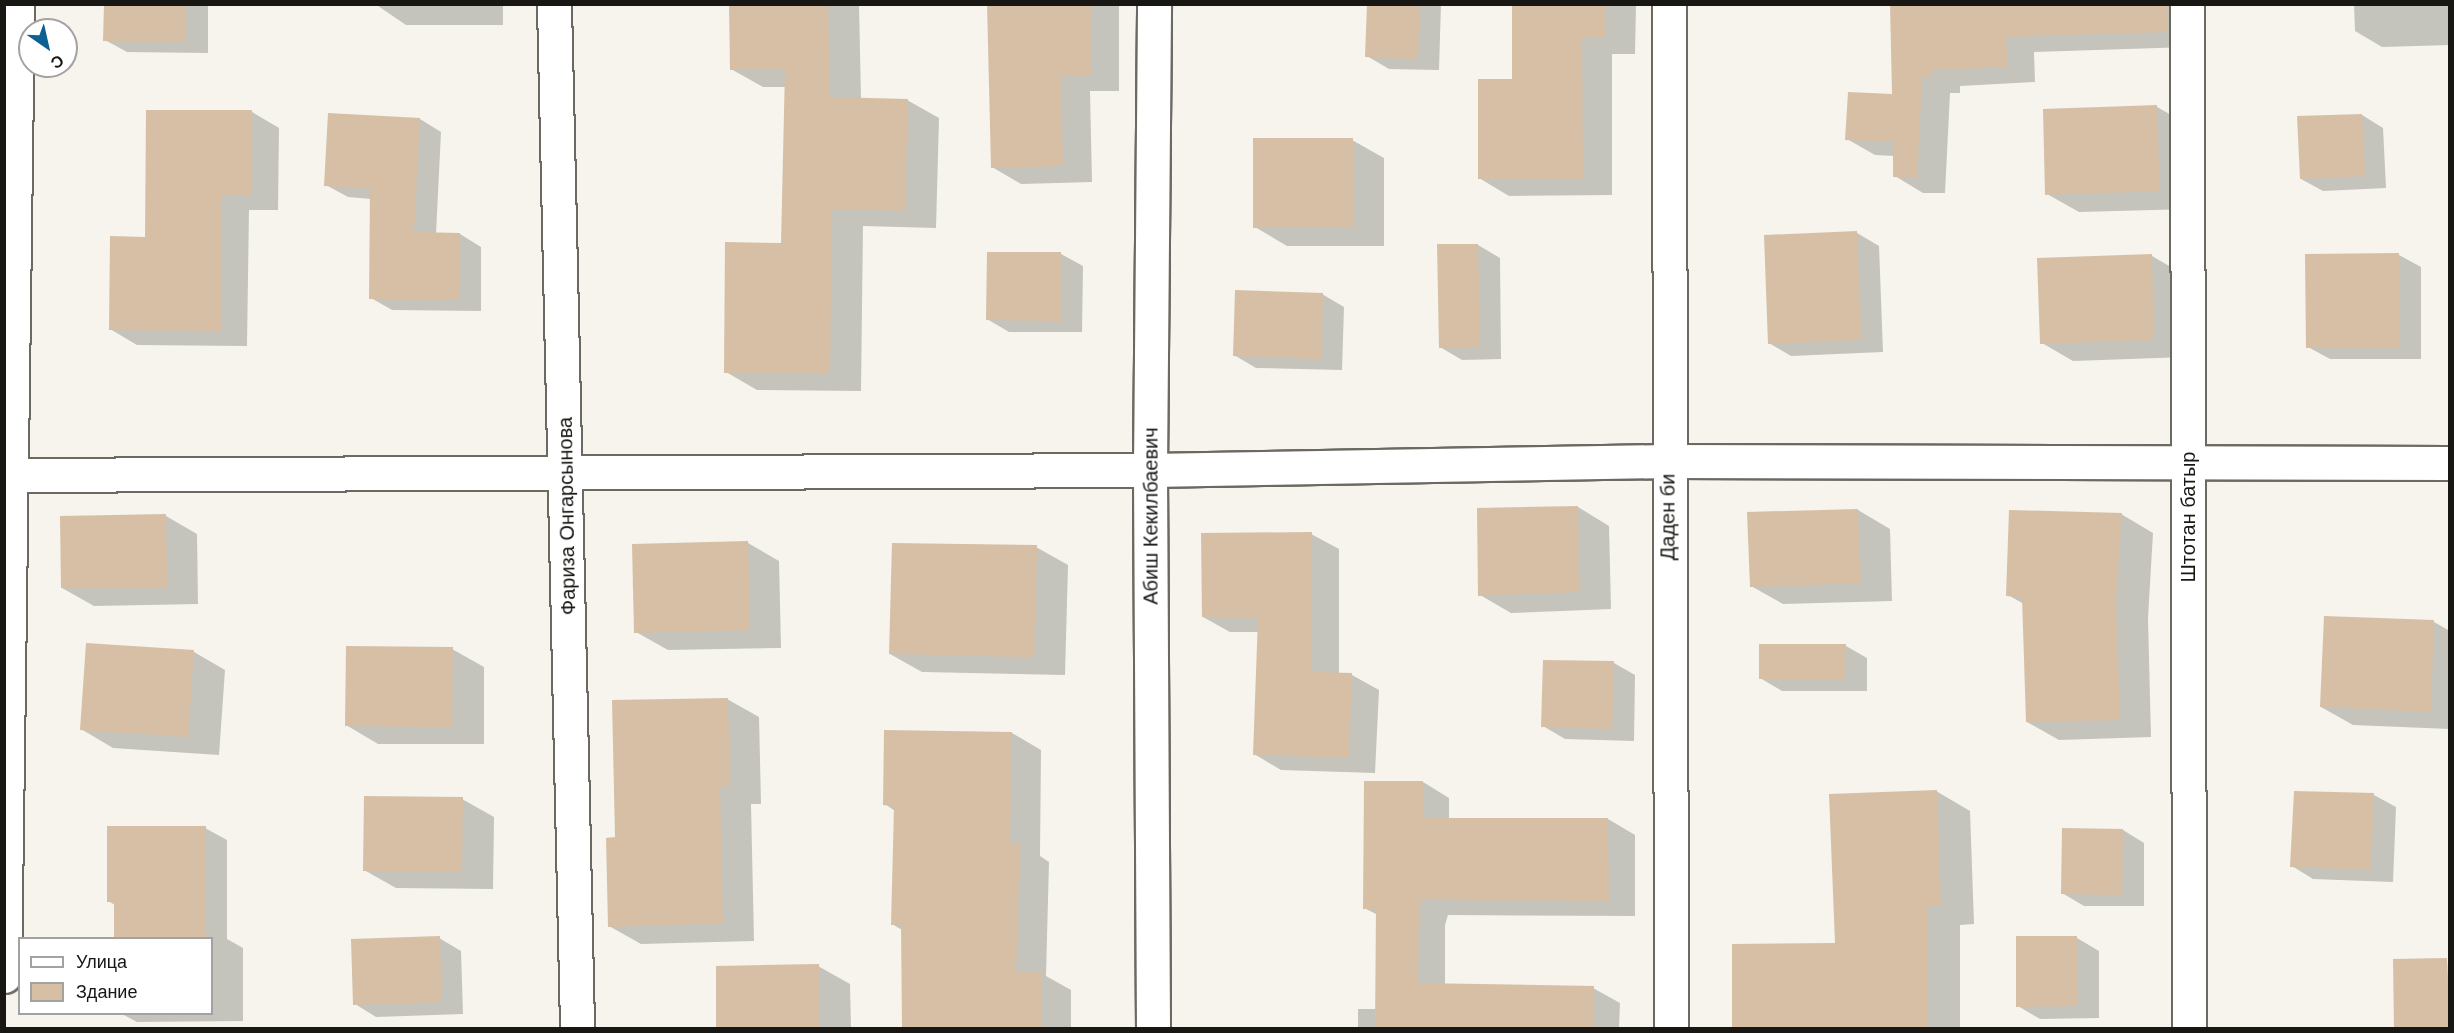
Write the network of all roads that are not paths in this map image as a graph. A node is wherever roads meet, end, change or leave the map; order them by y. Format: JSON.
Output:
{"nodes":[{"id":1,"x":17,"y":4,"type":"edge"},
{"id":2,"x":554,"y":4,"type":"edge"},
{"id":3,"x":1154,"y":4,"type":"edge"},
{"id":4,"x":1669,"y":4,"type":"edge"},
{"id":5,"x":2187,"y":4,"type":"edge"},
{"id":6,"x":1667,"y":460,"type":"junction"},
{"id":7,"x":2188,"y":462,"type":"junction"},
{"id":8,"x":2450,"y":463,"type":"edge"},
{"id":9,"x":1150,"y":471,"type":"junction"},
{"id":10,"x":566,"y":473,"type":"junction"},
{"id":11,"x":7,"y":475,"type":"edge"},
{"id":12,"x":4,"y":976,"type":"edge"},
{"id":13,"x":577,"y":1029,"type":"edge"},
{"id":14,"x":1153,"y":1029,"type":"edge"},
{"id":15,"x":1671,"y":1029,"type":"edge"},
{"id":16,"x":2189,"y":1029,"type":"edge"}],
"edges":[{"from":1,"to":11,"type":"street"},
{"from":2,"to":10,"type":"street","name":"Фариза Онгарсынова"},
{"from":3,"to":9,"type":"street","name":"Абиш Кекилбаевич"},
{"from":4,"to":6,"type":"street","name":"Даден би"},
{"from":5,"to":7,"type":"street","name":"Штотан батыр"},
{"from":6,"to":7,"type":"street"},
{"from":6,"to":9,"type":"street"},
{"from":6,"to":15,"type":"street","name":"Даден би"},
{"from":7,"to":8,"type":"street"},
{"from":7,"to":16,"type":"street","name":"Штотан батыр"},
{"from":9,"to":10,"type":"street"},
{"from":9,"to":14,"type":"street","name":"Абиш Кекилбаевич"},
{"from":10,"to":11,"type":"street"},
{"from":10,"to":13,"type":"street","name":"Фариза Онгарсынова"},
{"from":11,"to":12,"type":"street"}]}
